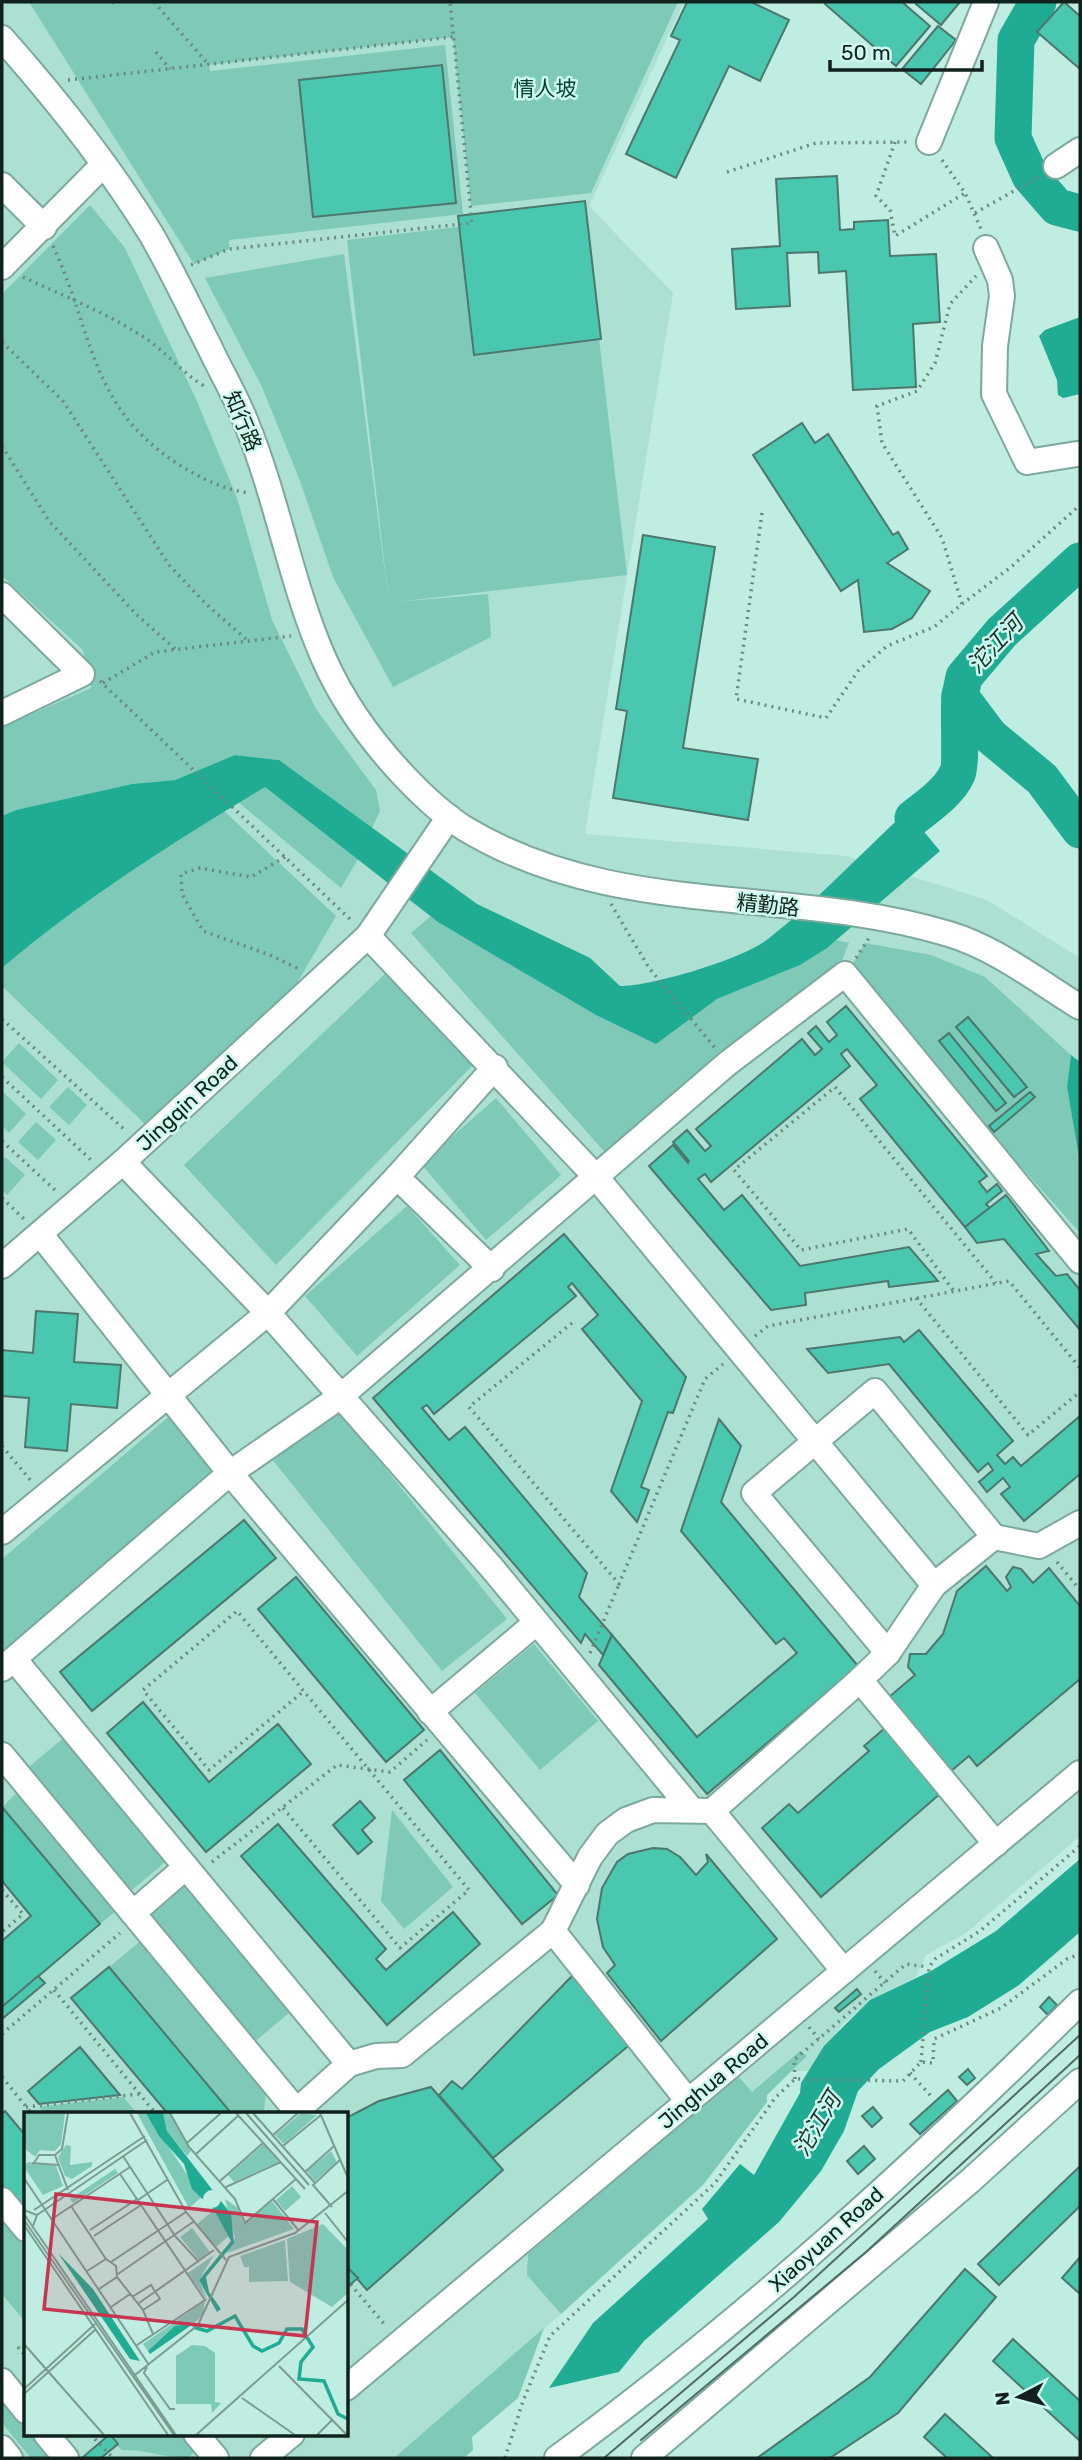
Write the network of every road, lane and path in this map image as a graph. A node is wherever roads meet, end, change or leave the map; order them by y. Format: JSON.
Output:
{"nodes":[{"id":1,"x":154,"y":2,"type":"edge"},
{"id":2,"x":450,"y":2,"type":"edge"},
{"id":3,"x":986,"y":2,"type":"edge"},
{"id":4,"x":454,"y":37,"type":"junction"},
{"id":5,"x":2,"y":38,"type":"edge"},
{"id":6,"x":156,"y":52,"type":"dead end"},
{"id":7,"x":209,"y":65,"type":"junction"},
{"id":8,"x":170,"y":69,"type":"junction"},
{"id":9,"x":42,"y":83,"type":"junction"},
{"id":10,"x":895,"y":142,"type":"junction"},
{"id":11,"x":929,"y":142,"type":"junction"},
{"id":12,"x":1080,"y":150,"type":"edge"},
{"id":13,"x":103,"y":165,"type":"junction"},
{"id":14,"x":1056,"y":166,"type":"joint"},
{"id":15,"x":727,"y":172,"type":"dead end"},
{"id":16,"x":2,"y":185,"type":"edge"},
{"id":17,"x":965,"y":193,"type":"junction"},
{"id":18,"x":975,"y":213,"type":"junction"},
{"id":19,"x":44,"y":227,"type":"junction"},
{"id":20,"x":986,"y":248,"type":"junction"},
{"id":21,"x":8,"y":270,"type":"edge"},
{"id":22,"x":172,"y":273,"type":"junction"},
{"id":23,"x":73,"y":299,"type":"junction"},
{"id":24,"x":2,"y":342,"type":"edge"},
{"id":25,"x":206,"y":387,"type":"dead end"},
{"id":26,"x":2,"y":446,"type":"edge"},
{"id":27,"x":1077,"y":454,"type":"dead end"},
{"id":28,"x":272,"y":496,"type":"junction"},
{"id":29,"x":1080,"y":505,"type":"edge"},
{"id":30,"x":762,"y":513,"type":"dead end"},
{"id":31,"x":2,"y":595,"type":"edge"},
{"id":32,"x":962,"y":604,"type":"junction"},
{"id":33,"x":315,"y":635,"type":"junction"},
{"id":34,"x":247,"y":640,"type":"junction"},
{"id":35,"x":175,"y":649,"type":"junction"},
{"id":36,"x":92,"y":678,"type":"junction"},
{"id":37,"x":2,"y":713,"type":"edge"},
{"id":38,"x":449,"y":817,"type":"junction"},
{"id":39,"x":285,"y":857,"type":"junction"},
{"id":40,"x":599,"y":883,"type":"junction"},
{"id":41,"x":881,"y":920,"type":"junction"},
{"id":42,"x":368,"y":936,"type":"junction"},
{"id":43,"x":845,"y":974,"type":"junction"},
{"id":44,"x":317,"y":982,"type":"junction"},
{"id":45,"x":1080,"y":1007,"type":"edge"},
{"id":46,"x":2,"y":1019,"type":"edge"},
{"id":47,"x":728,"y":1063,"type":"junction"},
{"id":48,"x":495,"y":1067,"type":"junction"},
{"id":49,"x":2,"y":1077,"type":"edge"},
{"id":50,"x":2,"y":1141,"type":"edge"},
{"id":51,"x":142,"y":1145,"type":"junction"},
{"id":52,"x":116,"y":1169,"type":"junction"},
{"id":53,"x":397,"y":1177,"type":"junction"},
{"id":54,"x":596,"y":1177,"type":"junction"},
{"id":55,"x":2,"y":1198,"type":"edge"},
{"id":56,"x":73,"y":1207,"type":"junction"},
{"id":57,"x":41,"y":1235,"type":"junction"},
{"id":58,"x":1080,"y":1261,"type":"edge"},
{"id":59,"x":2,"y":1266,"type":"edge"},
{"id":60,"x":492,"y":1269,"type":"junction"},
{"id":61,"x":996,"y":1283,"type":"junction"},
{"id":62,"x":953,"y":1291,"type":"junction"},
{"id":63,"x":916,"y":1298,"type":"junction"},
{"id":64,"x":268,"y":1313,"type":"junction"},
{"id":65,"x":572,"y":1323,"type":"dead end"},
{"id":66,"x":768,"y":1326,"type":"dead end"},
{"id":67,"x":1080,"y":1368,"type":"edge"},
{"id":68,"x":705,"y":1379,"type":"dead end"},
{"id":69,"x":1080,"y":1392,"type":"edge"},
{"id":70,"x":167,"y":1396,"type":"junction"},
{"id":71,"x":341,"y":1396,"type":"junction"},
{"id":72,"x":816,"y":1440,"type":"junction"},
{"id":73,"x":2,"y":1446,"type":"edge"},
{"id":74,"x":230,"y":1473,"type":"junction"},
{"id":75,"x":45,"y":1497,"type":"junction"},
{"id":76,"x":1080,"y":1523,"type":"edge"},
{"id":77,"x":2,"y":1532,"type":"edge"},
{"id":78,"x":994,"y":1537,"type":"junction"},
{"id":79,"x":1042,"y":1544,"type":"junction"},
{"id":80,"x":619,"y":1584,"type":"junction"},
{"id":81,"x":934,"y":1585,"type":"junction"},
{"id":82,"x":1080,"y":1590,"type":"edge"},
{"id":83,"x":536,"y":1623,"type":"junction"},
{"id":84,"x":888,"y":1653,"type":"junction"},
{"id":85,"x":8,"y":1664,"type":"edge"},
{"id":86,"x":580,"y":1676,"type":"junction"},
{"id":87,"x":860,"y":1680,"type":"junction"},
{"id":88,"x":304,"y":1691,"type":"junction"},
{"id":89,"x":437,"y":1719,"type":"junction"},
{"id":90,"x":2,"y":1755,"type":"edge"},
{"id":91,"x":368,"y":1769,"type":"junction"},
{"id":92,"x":1080,"y":1773,"type":"edge"},
{"id":93,"x":283,"y":1808,"type":"junction"},
{"id":94,"x":702,"y":1811,"type":"junction"},
{"id":95,"x":996,"y":1844,"type":"junction"},
{"id":96,"x":1080,"y":1846,"type":"edge"},
{"id":97,"x":186,"y":1867,"type":"junction"},
{"id":98,"x":577,"y":1885,"type":"junction"},
{"id":99,"x":2,"y":1889,"type":"edge"},
{"id":100,"x":133,"y":1913,"type":"junction"},
{"id":101,"x":553,"y":1931,"type":"junction"},
{"id":102,"x":2,"y":1932,"type":"edge"},
{"id":103,"x":1080,"y":1954,"type":"edge"},
{"id":104,"x":929,"y":1967,"type":"junction"},
{"id":105,"x":844,"y":1971,"type":"junction"},
{"id":106,"x":54,"y":1990,"type":"junction"},
{"id":107,"x":1080,"y":2003,"type":"edge"},
{"id":108,"x":2,"y":2034,"type":"edge"},
{"id":109,"x":921,"y":2062,"type":"junction"},
{"id":110,"x":349,"y":2064,"type":"junction"},
{"id":111,"x":910,"y":2073,"type":"junction"},
{"id":112,"x":2,"y":2077,"type":"edge"},
{"id":113,"x":795,"y":2078,"type":"junction"},
{"id":114,"x":1080,"y":2081,"type":"edge"},
{"id":115,"x":140,"y":2094,"type":"junction"},
{"id":116,"x":932,"y":2097,"type":"dead end"},
{"id":117,"x":688,"y":2101,"type":"junction"},
{"id":118,"x":26,"y":2107,"type":"junction"},
{"id":119,"x":294,"y":2111,"type":"edge"},
{"id":120,"x":31,"y":2112,"type":"edge"},
{"id":121,"x":155,"y":2112,"type":"edge"},
{"id":122,"x":2,"y":2200,"type":"edge"},
{"id":123,"x":24,"y":2227,"type":"edge"},
{"id":124,"x":348,"y":2281,"type":"edge"},
{"id":125,"x":400,"y":2343,"type":"junction"},
{"id":126,"x":18,"y":2347,"type":"dead end"},
{"id":127,"x":24,"y":2354,"type":"edge"},
{"id":128,"x":2,"y":2381,"type":"edge"},
{"id":129,"x":348,"y":2386,"type":"edge"},
{"id":130,"x":24,"y":2408,"type":"edge"},
{"id":131,"x":48,"y":2436,"type":"edge"},
{"id":132,"x":92,"y":2436,"type":"edge"},
{"id":133,"x":198,"y":2436,"type":"edge"},
{"id":134,"x":290,"y":2436,"type":"edge"},
{"id":135,"x":2,"y":2448,"type":"edge"},
{"id":136,"x":10,"y":2458,"type":"edge"},
{"id":137,"x":66,"y":2458,"type":"edge"},
{"id":138,"x":113,"y":2458,"type":"edge"},
{"id":139,"x":216,"y":2458,"type":"edge"},
{"id":140,"x":263,"y":2458,"type":"edge"},
{"id":141,"x":505,"y":2458,"type":"edge"},
{"id":142,"x":557,"y":2458,"type":"edge"},
{"id":143,"x":644,"y":2458,"type":"edge"}],
"edges":[{"from":1,"to":7,"type":"path"},
{"from":2,"to":4,"type":"path"},
{"from":3,"to":11,"type":"street"},
{"from":4,"to":7,"type":"path"},
{"from":4,"to":22,"type":"path"},
{"from":5,"to":9,"type":"street","name":"知行路"},
{"from":6,"to":8,"type":"path"},
{"from":7,"to":8,"type":"path"},
{"from":8,"to":9,"type":"path"},
{"from":9,"to":13,"type":"street","name":"知行路"},
{"from":10,"to":11,"type":"path"},
{"from":10,"to":15,"type":"path"},
{"from":10,"to":17,"type":"path"},
{"from":11,"to":17,"type":"path"},
{"from":12,"to":14,"type":"street"},
{"from":13,"to":19,"type":"street"},
{"from":13,"to":22,"type":"street","name":"知行路"},
{"from":14,"to":18,"type":"path"},
{"from":16,"to":19,"type":"street"},
{"from":17,"to":18,"type":"path"},
{"from":18,"to":20,"type":"path"},
{"from":19,"to":21,"type":"street"},
{"from":19,"to":23,"type":"path"},
{"from":20,"to":27,"type":"street"},
{"from":20,"to":32,"type":"path"},
{"from":21,"to":23,"type":"path"},
{"from":22,"to":28,"type":"street","name":"知行路"},
{"from":23,"to":25,"type":"path"},
{"from":23,"to":28,"type":"path"},
{"from":24,"to":34,"type":"path"},
{"from":26,"to":35,"type":"path"},
{"from":28,"to":33,"type":"street","name":"知行路"},
{"from":29,"to":32,"type":"path"},
{"from":30,"to":32,"type":"path"},
{"from":31,"to":36,"type":"street"},
{"from":33,"to":34,"type":"path"},
{"from":33,"to":38,"type":"street","name":"知行路"},
{"from":34,"to":35,"type":"path"},
{"from":35,"to":36,"type":"path"},
{"from":36,"to":37,"type":"street"},
{"from":36,"to":39,"type":"path"},
{"from":38,"to":40,"type":"street","name":"精勤路"},
{"from":38,"to":42,"type":"street","name":"Jingqin Road"},
{"from":39,"to":42,"type":"path"},
{"from":39,"to":44,"type":"path"},
{"from":40,"to":41,"type":"street","name":"精勤路"},
{"from":40,"to":47,"type":"path"},
{"from":41,"to":43,"type":"path"},
{"from":41,"to":45,"type":"street","name":"精勤路"},
{"from":42,"to":44,"type":"street","name":"Jingqin Road"},
{"from":42,"to":48,"type":"street"},
{"from":43,"to":47,"type":"street"},
{"from":43,"to":58,"type":"street"},
{"from":44,"to":51,"type":"street","name":"Jingqin Road"},
{"from":46,"to":51,"type":"path"},
{"from":47,"to":54,"type":"street"},
{"from":48,"to":53,"type":"street"},
{"from":48,"to":54,"type":"street"},
{"from":49,"to":52,"type":"path"},
{"from":50,"to":56,"type":"path"},
{"from":51,"to":52,"type":"street","name":"Jingqin Road"},
{"from":52,"to":56,"type":"street","name":"Jingqin Road"},
{"from":52,"to":64,"type":"street"},
{"from":53,"to":60,"type":"street"},
{"from":53,"to":64,"type":"street"},
{"from":54,"to":60,"type":"street"},
{"from":54,"to":72,"type":"street"},
{"from":55,"to":57,"type":"path"},
{"from":56,"to":57,"type":"street","name":"Jingqin Road"},
{"from":57,"to":59,"type":"street","name":"Jingqin Road"},
{"from":57,"to":70,"type":"street"},
{"from":60,"to":71,"type":"street"},
{"from":61,"to":62,"type":"path"},
{"from":61,"to":62,"type":"path"},
{"from":61,"to":67,"type":"path"},
{"from":62,"to":63,"type":"path"},
{"from":63,"to":66,"type":"path"},
{"from":63,"to":69,"type":"path"},
{"from":64,"to":70,"type":"street"},
{"from":64,"to":71,"type":"street"},
{"from":65,"to":80,"type":"path"},
{"from":68,"to":80,"type":"path"},
{"from":70,"to":74,"type":"street"},
{"from":70,"to":75,"type":"street"},
{"from":71,"to":74,"type":"street"},
{"from":71,"to":83,"type":"street"},
{"from":72,"to":78,"type":"street"},
{"from":72,"to":81,"type":"street"},
{"from":72,"to":84,"type":"street"},
{"from":73,"to":75,"type":"path"},
{"from":74,"to":85,"type":"street"},
{"from":74,"to":89,"type":"street"},
{"from":75,"to":77,"type":"street"},
{"from":76,"to":79,"type":"street"},
{"from":78,"to":79,"type":"street"},
{"from":78,"to":81,"type":"street"},
{"from":79,"to":82,"type":"path"},
{"from":80,"to":86,"type":"path"},
{"from":81,"to":84,"type":"street"},
{"from":83,"to":86,"type":"street"},
{"from":83,"to":89,"type":"street"},
{"from":84,"to":87,"type":"street"},
{"from":85,"to":97,"type":"street"},
{"from":86,"to":94,"type":"street"},
{"from":87,"to":94,"type":"street"},
{"from":87,"to":95,"type":"street"},
{"from":88,"to":88,"type":"path"},
{"from":88,"to":91,"type":"path"},
{"from":89,"to":91,"type":"path"},
{"from":89,"to":98,"type":"street"},
{"from":90,"to":100,"type":"street"},
{"from":91,"to":93,"type":"path"},
{"from":91,"to":93,"type":"path"},
{"from":92,"to":95,"type":"street","name":"Jinghua Road"},
{"from":93,"to":97,"type":"path"},
{"from":94,"to":98,"type":"street"},
{"from":94,"to":105,"type":"street"},
{"from":95,"to":105,"type":"street","name":"Jinghua Road"},
{"from":96,"to":104,"type":"path"},
{"from":97,"to":100,"type":"street"},
{"from":97,"to":110,"type":"street"},
{"from":98,"to":101,"type":"street"},
{"from":99,"to":102,"type":"path"},
{"from":100,"to":106,"type":"path"},
{"from":100,"to":119,"type":"street"},
{"from":101,"to":110,"type":"street"},
{"from":101,"to":117,"type":"street"},
{"from":103,"to":109,"type":"path"},
{"from":104,"to":109,"type":"path"},
{"from":104,"to":113,"type":"path"},
{"from":105,"to":117,"type":"street","name":"Jinghua Road"},
{"from":106,"to":108,"type":"path"},
{"from":106,"to":115,"type":"path"},
{"from":107,"to":142,"type":"street","name":"Xiaoyuan Road"},
{"from":109,"to":111,"type":"path"},
{"from":110,"to":119,"type":"street"},
{"from":111,"to":113,"type":"path"},
{"from":111,"to":116,"type":"path"},
{"from":112,"to":118,"type":"path"},
{"from":113,"to":141,"type":"path"},
{"from":114,"to":143,"type":"street"},
{"from":115,"to":118,"type":"path"},
{"from":115,"to":121,"type":"path"},
{"from":117,"to":125,"type":"street","name":"Jinghua Road"},
{"from":118,"to":120,"type":"path"},
{"from":122,"to":123,"type":"street"},
{"from":124,"to":125,"type":"path"},
{"from":125,"to":129,"type":"street","name":"Jinghua Road"},
{"from":126,"to":127,"type":"path"},
{"from":128,"to":130,"type":"street"},
{"from":131,"to":137,"type":"street"},
{"from":132,"to":138,"type":"path"},
{"from":133,"to":139,"type":"street"},
{"from":134,"to":140,"type":"street"},
{"from":135,"to":136,"type":"street"}]}
